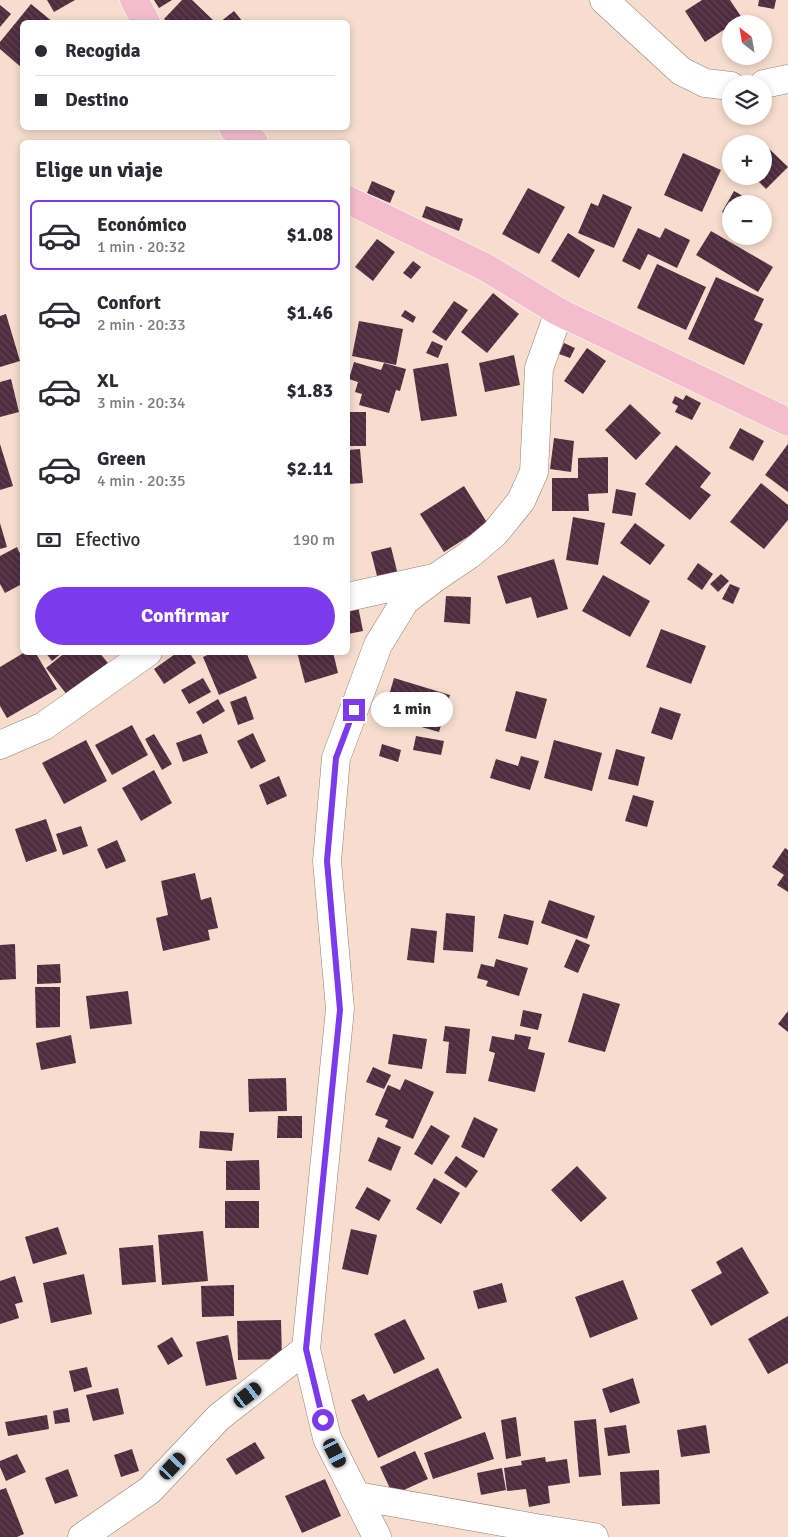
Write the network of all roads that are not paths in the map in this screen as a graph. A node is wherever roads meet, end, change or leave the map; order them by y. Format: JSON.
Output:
{"nodes":[{"id":1,"x":134,"y":0,"type":"edge"},
{"id":2,"x":604,"y":0,"type":"edge"},
{"id":3,"x":145,"y":20,"type":"edge"},
{"id":4,"x":788,"y":78,"type":"edge"},
{"id":5,"x":772,"y":82,"type":"edge"},
{"id":6,"x":722,"y":85,"type":"edge"},
{"id":7,"x":236,"y":130,"type":"edge"},
{"id":8,"x":251,"y":140,"type":"edge"},
{"id":9,"x":350,"y":201,"type":"edge"},
{"id":10,"x":559,"y":312,"type":"junction"},
{"id":11,"x":788,"y":422,"type":"edge"},
{"id":12,"x":435,"y":578,"type":"junction"},
{"id":13,"x":350,"y":597,"type":"edge"},
{"id":14,"x":144,"y":655,"type":"edge"},
{"id":15,"x":0,"y":746,"type":"edge"},
{"id":16,"x":306,"y":1349,"type":"junction"},
{"id":17,"x":357,"y":1496,"type":"junction"},
{"id":18,"x":82,"y":1537,"type":"edge"},
{"id":19,"x":376,"y":1537,"type":"edge"},
{"id":20,"x":594,"y":1537,"type":"edge"}],
"edges":[{"from":1,"to":3,"type":"main road"},
{"from":2,"to":6,"type":"street"},
{"from":4,"to":5,"type":"street"},
{"from":7,"to":8,"type":"main road"},
{"from":9,"to":10,"type":"main road"},
{"from":10,"to":11,"type":"main road"},
{"from":10,"to":12,"type":"street"},
{"from":12,"to":13,"type":"street"},
{"from":12,"to":16,"type":"street"},
{"from":14,"to":15,"type":"street"},
{"from":16,"to":17,"type":"street"},
{"from":16,"to":18,"type":"street"},
{"from":17,"to":19,"type":"street"},
{"from":17,"to":20,"type":"street"}]}
